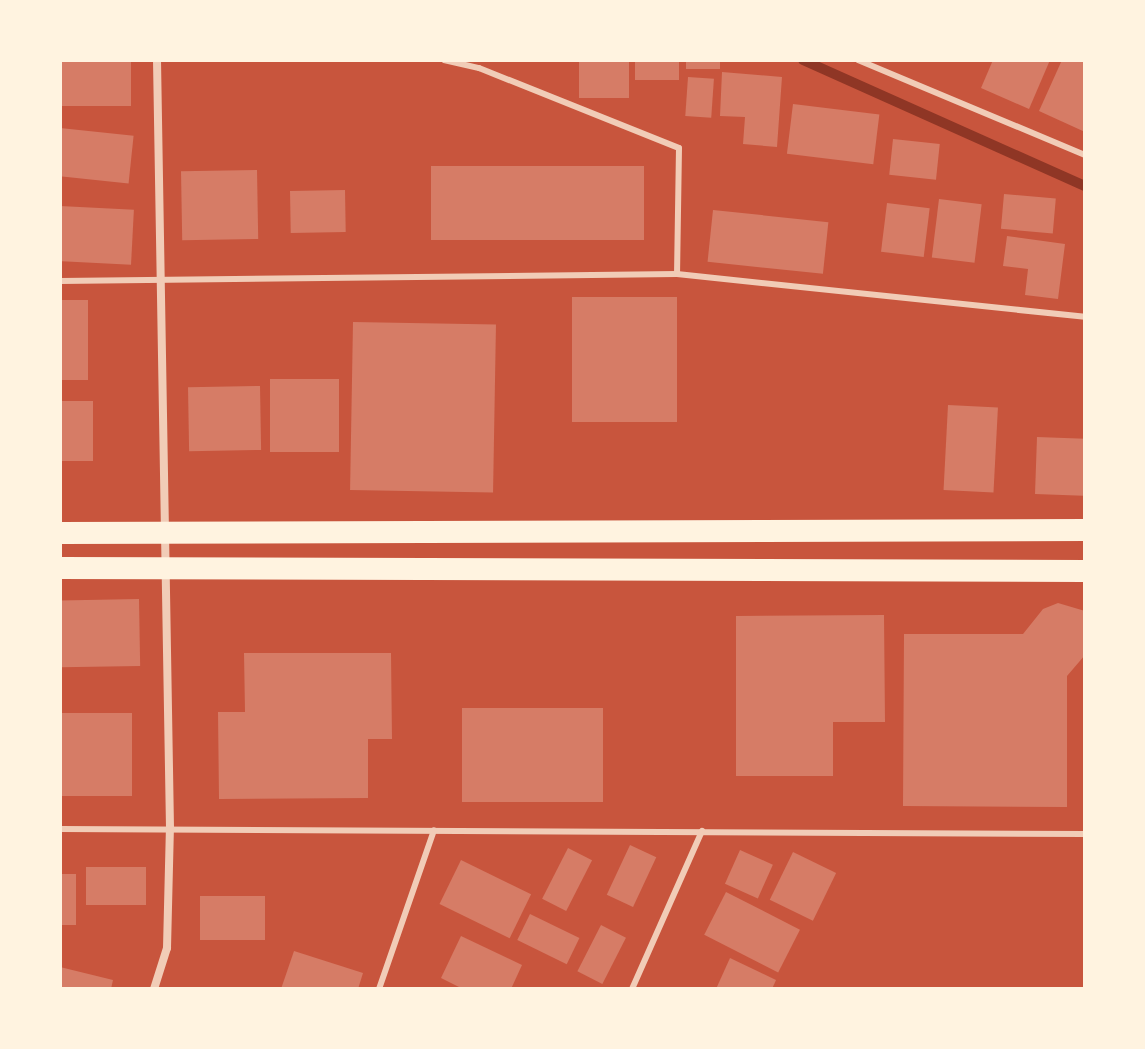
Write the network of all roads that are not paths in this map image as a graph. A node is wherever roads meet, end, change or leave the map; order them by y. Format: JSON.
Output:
{"nodes":[{"id":1,"x":157,"y":60,"type":"edge"},
{"id":2,"x":444,"y":60,"type":"edge"},
{"id":3,"x":858,"y":60,"type":"edge"},
{"id":4,"x":1085,"y":155,"type":"edge"},
{"id":5,"x":677,"y":274,"type":"junction"},
{"id":6,"x":60,"y":281,"type":"edge"},
{"id":7,"x":163,"y":282,"type":"junction"},
{"id":8,"x":1085,"y":317,"type":"edge"},
{"id":9,"x":1085,"y":530,"type":"edge"},
{"id":10,"x":60,"y":533,"type":"edge"},
{"id":11,"x":164,"y":533,"type":"junction"},
{"id":12,"x":60,"y":568,"type":"edge"},
{"id":13,"x":164,"y":568,"type":"junction"},
{"id":14,"x":1085,"y":571,"type":"edge"},
{"id":15,"x":170,"y":828,"type":"junction"},
{"id":16,"x":60,"y":829,"type":"edge"},
{"id":17,"x":434,"y":830,"type":"junction"},
{"id":18,"x":702,"y":831,"type":"junction"},
{"id":19,"x":1085,"y":834,"type":"edge"},
{"id":20,"x":154,"y":989,"type":"edge"},
{"id":21,"x":379,"y":989,"type":"edge"},
{"id":22,"x":632,"y":989,"type":"edge"}],
"edges":[{"from":1,"to":7,"type":"street"},
{"from":2,"to":5,"type":"lane"},
{"from":3,"to":4,"type":"lane"},
{"from":5,"to":7,"type":"lane"},
{"from":5,"to":8,"type":"lane"},
{"from":6,"to":7,"type":"lane"},
{"from":7,"to":11,"type":"street"},
{"from":9,"to":11,"type":"highway"},
{"from":10,"to":11,"type":"highway"},
{"from":11,"to":13,"type":"street"},
{"from":12,"to":13,"type":"highway"},
{"from":13,"to":14,"type":"highway"},
{"from":13,"to":15,"type":"street"},
{"from":15,"to":16,"type":"lane"},
{"from":15,"to":17,"type":"lane"},
{"from":15,"to":20,"type":"street"},
{"from":17,"to":18,"type":"lane"},
{"from":17,"to":21,"type":"lane"},
{"from":18,"to":19,"type":"lane"},
{"from":18,"to":22,"type":"lane"}]}
